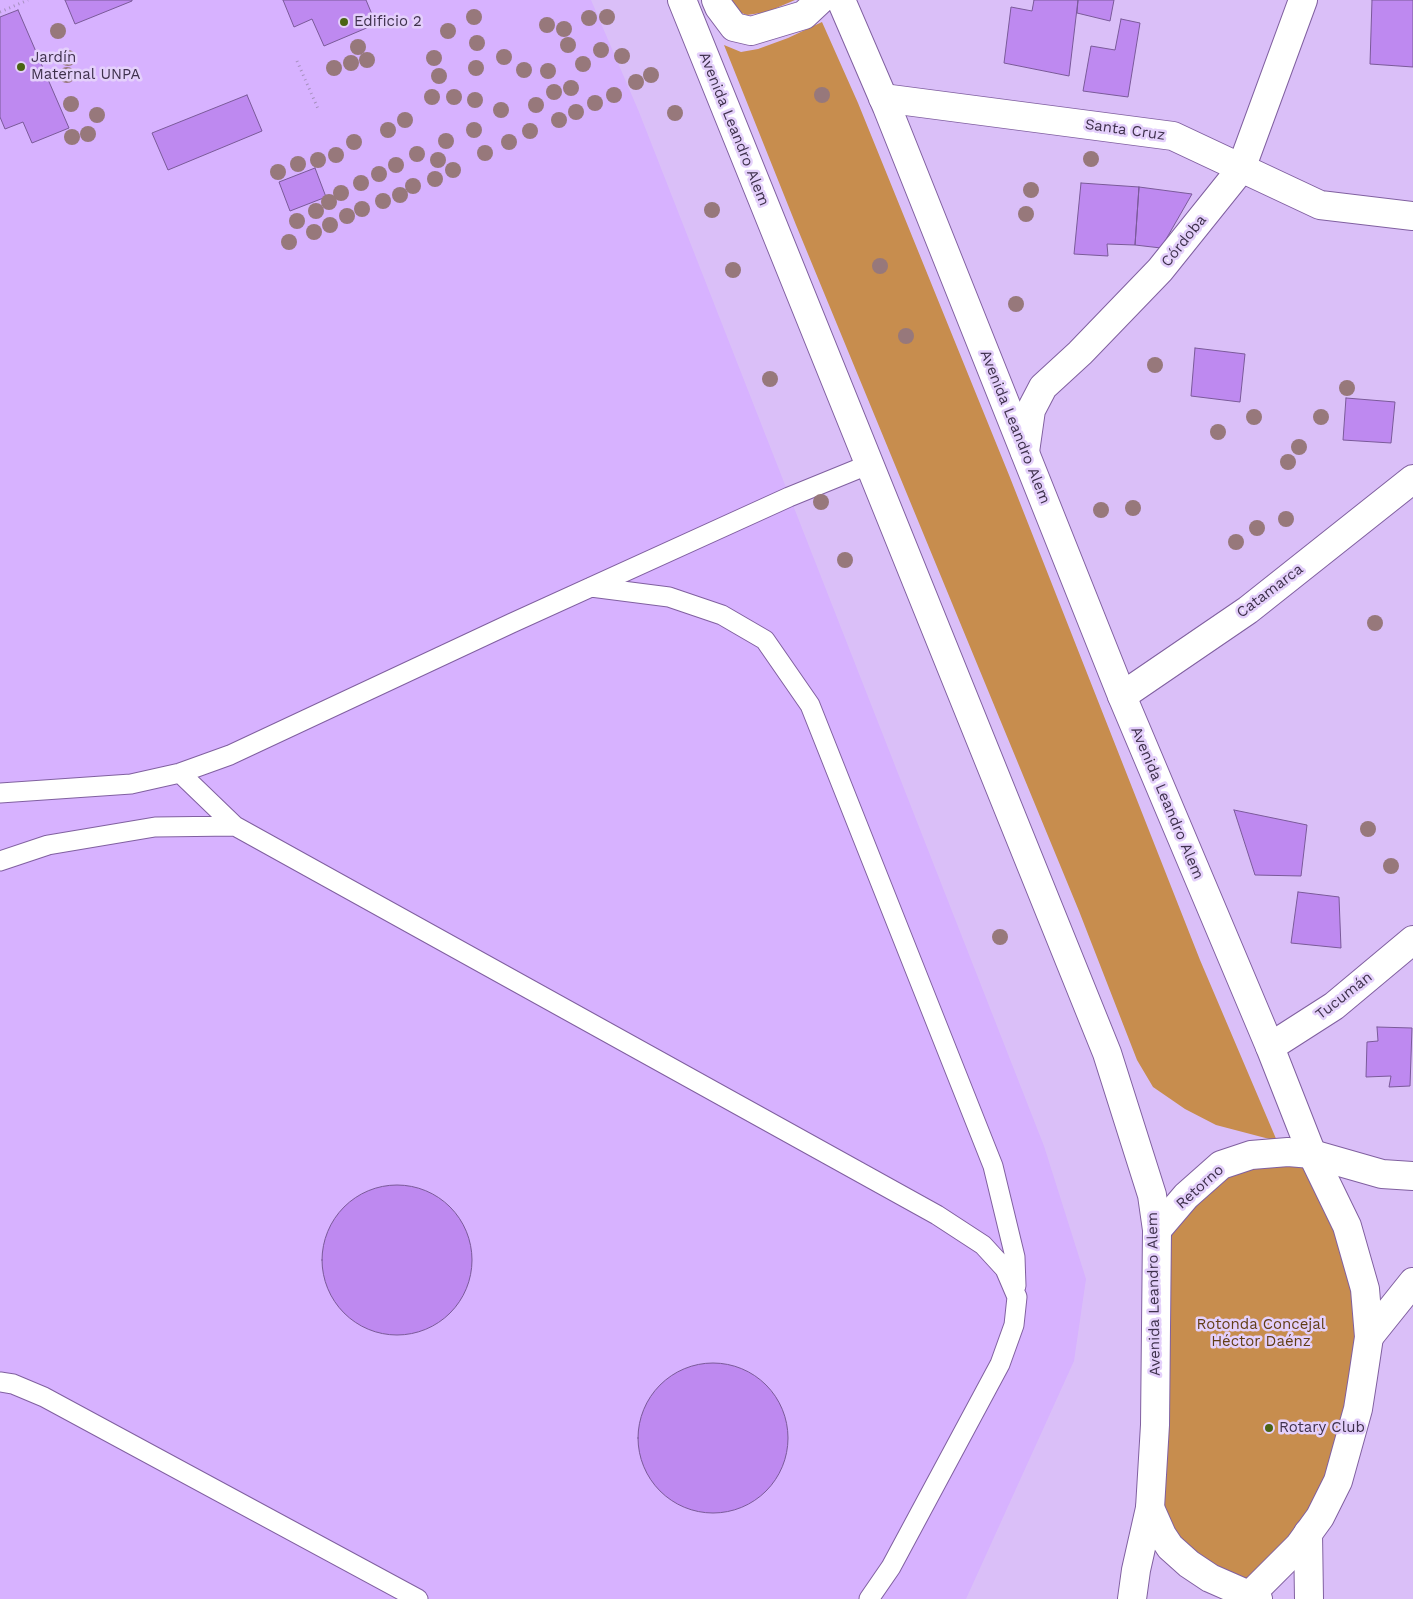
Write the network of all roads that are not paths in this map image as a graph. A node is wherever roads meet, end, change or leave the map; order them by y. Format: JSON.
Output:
{"nodes":[{"id":1,"x":682,"y":0,"type":"edge"},
{"id":2,"x":716,"y":0,"type":"edge"},
{"id":3,"x":820,"y":0,"type":"edge"},
{"id":4,"x":840,"y":0,"type":"edge"},
{"id":5,"x":1303,"y":0,"type":"edge"},
{"id":6,"x":883,"y":98,"type":"junction"},
{"id":7,"x":1241,"y":169,"type":"junction"},
{"id":8,"x":1413,"y":216,"type":"edge"},
{"id":9,"x":1025,"y":452,"type":"junction"},
{"id":10,"x":870,"y":464,"type":"junction"},
{"id":11,"x":1413,"y":479,"type":"edge"},
{"id":12,"x":591,"y":587,"type":"junction"},
{"id":13,"x":1122,"y":696,"type":"junction"},
{"id":14,"x":180,"y":773,"type":"junction"},
{"id":15,"x":0,"y":793,"type":"edge"},
{"id":16,"x":235,"y":826,"type":"junction"},
{"id":17,"x":0,"y":861,"type":"edge"},
{"id":18,"x":1413,"y":940,"type":"edge"},
{"id":19,"x":1270,"y":1047,"type":"junction"},
{"id":20,"x":1312,"y":1154,"type":"junction"},
{"id":21,"x":1413,"y":1176,"type":"edge"},
{"id":22,"x":1157,"y":1230,"type":"junction"},
{"id":23,"x":1413,"y":1282,"type":"edge"},
{"id":24,"x":1017,"y":1297,"type":"junction"},
{"id":25,"x":1369,"y":1337,"type":"junction"},
{"id":26,"x":0,"y":1382,"type":"edge"},
{"id":27,"x":1150,"y":1508,"type":"junction"},
{"id":28,"x":1308,"y":1533,"type":"junction"},
{"id":29,"x":1251,"y":1598,"type":"edge"},
{"id":30,"x":418,"y":1599,"type":"edge"},
{"id":31,"x":869,"y":1599,"type":"edge"},
{"id":32,"x":1132,"y":1599,"type":"edge"},
{"id":33,"x":1309,"y":1599,"type":"edge"}],
"edges":[{"from":1,"to":10,"type":"main road","name":"Avenida Leandro Alem"},
{"from":2,"to":3,"type":"main road"},
{"from":4,"to":6,"type":"main road","name":"Avenida Leandro Alem"},
{"from":5,"to":7,"type":"main road","name":"Córdoba"},
{"from":6,"to":7,"type":"main road","name":"Santa Cruz"},
{"from":6,"to":9,"type":"main road","name":"Avenida Leandro Alem"},
{"from":7,"to":8,"type":"main road","name":"Santa Cruz"},
{"from":7,"to":9,"type":"main road","name":"Córdoba"},
{"from":9,"to":13,"type":"main road","name":"Avenida Leandro Alem"},
{"from":10,"to":12,"type":"lane"},
{"from":10,"to":22,"type":"main road","name":"Avenida Leandro Alem"},
{"from":11,"to":13,"type":"main road","name":"Catamarca"},
{"from":12,"to":14,"type":"lane"},
{"from":12,"to":24,"type":"lane"},
{"from":13,"to":19,"type":"main road","name":"Avenida Leandro Alem"},
{"from":14,"to":15,"type":"lane"},
{"from":14,"to":16,"type":"lane"},
{"from":16,"to":17,"type":"lane"},
{"from":16,"to":24,"type":"lane"},
{"from":18,"to":19,"type":"main road","name":"Tucumán"},
{"from":19,"to":20,"type":"main road","name":"Avenida Leandro Alem"},
{"from":20,"to":21,"type":"main road","name":"Retorno"},
{"from":20,"to":22,"type":"main road","name":"Retorno"},
{"from":20,"to":25,"type":"main road","name":"Avenida Leandro Alem"},
{"from":22,"to":27,"type":"main road","name":"Avenida Leandro Alem"},
{"from":23,"to":25,"type":"main road"},
{"from":24,"to":31,"type":"lane"},
{"from":25,"to":28,"type":"main road","name":"Avenida Leandro Alem"},
{"from":26,"to":30,"type":"lane"},
{"from":27,"to":29,"type":"main road"},
{"from":27,"to":32,"type":"main road","name":"Avenida Leandro Alem"},
{"from":28,"to":29,"type":"main road","name":"Avenida Leandro Alem"},
{"from":28,"to":33,"type":"main road"}]}
